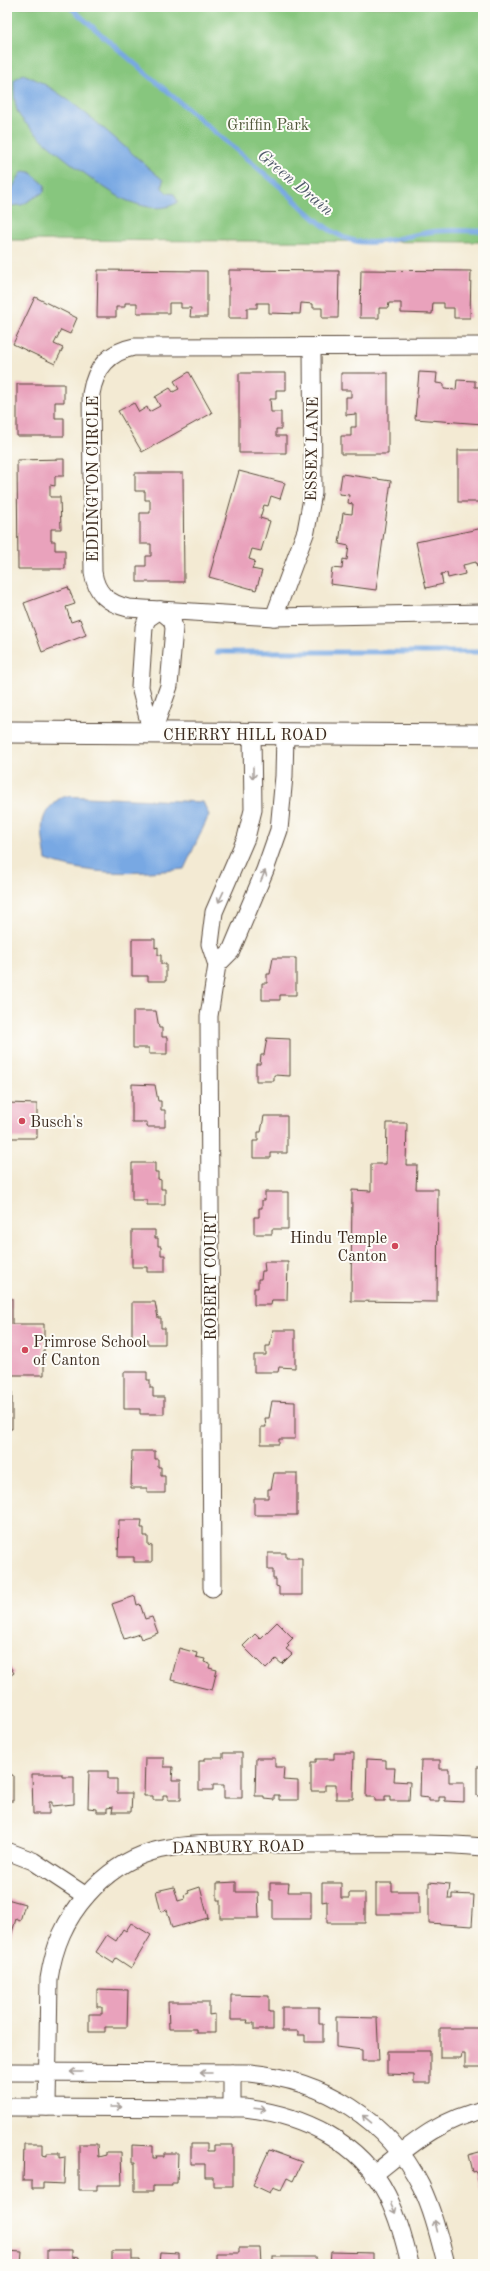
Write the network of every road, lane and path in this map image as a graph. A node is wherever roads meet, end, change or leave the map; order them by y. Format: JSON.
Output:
{"nodes":[{"id":1,"x":483,"y":346,"type":"edge"},
{"id":2,"x":312,"y":348,"type":"junction"},
{"id":3,"x":160,"y":610,"type":"junction"},
{"id":4,"x":483,"y":613,"type":"edge"},
{"id":5,"x":274,"y":617,"type":"junction"},
{"id":6,"x":7,"y":732,"type":"edge"},
{"id":7,"x":152,"y":734,"type":"junction"},
{"id":8,"x":252,"y":734,"type":"junction"},
{"id":9,"x":285,"y":734,"type":"junction"},
{"id":10,"x":483,"y":735,"type":"edge"},
{"id":11,"x":217,"y":965,"type":"junction"},
{"id":12,"x":212,"y":1588,"type":"dead end"},
{"id":13,"x":483,"y":1847,"type":"edge"},
{"id":14,"x":7,"y":1850,"type":"edge"},
{"id":15,"x":86,"y":1896,"type":"junction"},
{"id":16,"x":7,"y":2072,"type":"edge"},
{"id":17,"x":48,"y":2072,"type":"junction"},
{"id":18,"x":232,"y":2073,"type":"junction"},
{"id":19,"x":7,"y":2107,"type":"edge"},
{"id":20,"x":47,"y":2107,"type":"junction"},
{"id":21,"x":232,"y":2108,"type":"junction"},
{"id":22,"x":483,"y":2110,"type":"edge"},
{"id":23,"x":401,"y":2153,"type":"junction"},
{"id":24,"x":373,"y":2174,"type":"junction"},
{"id":25,"x":410,"y":2264,"type":"edge"},
{"id":26,"x":446,"y":2264,"type":"edge"}],
"edges":[{"from":1,"to":2,"type":"street","name":"EDDINGTON CIRCLE"},
{"from":2,"to":3,"type":"street","name":"EDDINGTON CIRCLE"},
{"from":2,"to":5,"type":"street","name":"ESSEX LANE"},
{"from":3,"to":5,"type":"street","name":"EDDINGTON CIRCLE"},
{"from":3,"to":7,"type":"street"},
{"from":3,"to":7,"type":"street"},
{"from":4,"to":5,"type":"street","name":"EDDINGTON CIRCLE"},
{"from":6,"to":7,"type":"main road","name":"CHERRY HILL ROAD"},
{"from":7,"to":8,"type":"main road","name":"CHERRY HILL ROAD"},
{"from":8,"to":9,"type":"main road","name":"CHERRY HILL ROAD"},
{"from":8,"to":11,"type":"street","name":"ROBERT COURT","one_way":true},
{"from":9,"to":10,"type":"main road","name":"CHERRY HILL ROAD"},
{"from":11,"to":9,"type":"street","one_way":true},
{"from":11,"to":12,"type":"street","name":"ROBERT COURT"},
{"from":13,"to":15,"type":"street","name":"DANBURY ROAD"},
{"from":14,"to":15,"type":"street"},
{"from":15,"to":17,"type":"street","name":"DANBURY ROAD"},
{"from":16,"to":17,"type":"street"},
{"from":18,"to":17,"type":"street","one_way":true},
{"from":17,"to":20,"type":"street","name":"DANBURY ROAD"},
{"from":18,"to":21,"type":"street"},
{"from":23,"to":18,"type":"street","one_way":true},
{"from":19,"to":20,"type":"street"},
{"from":20,"to":21,"type":"street","one_way":true},
{"from":21,"to":24,"type":"street","one_way":true},
{"from":22,"to":23,"type":"street"},
{"from":23,"to":24,"type":"street"},
{"from":26,"to":23,"type":"street","one_way":true},
{"from":24,"to":25,"type":"street","one_way":true}]}
